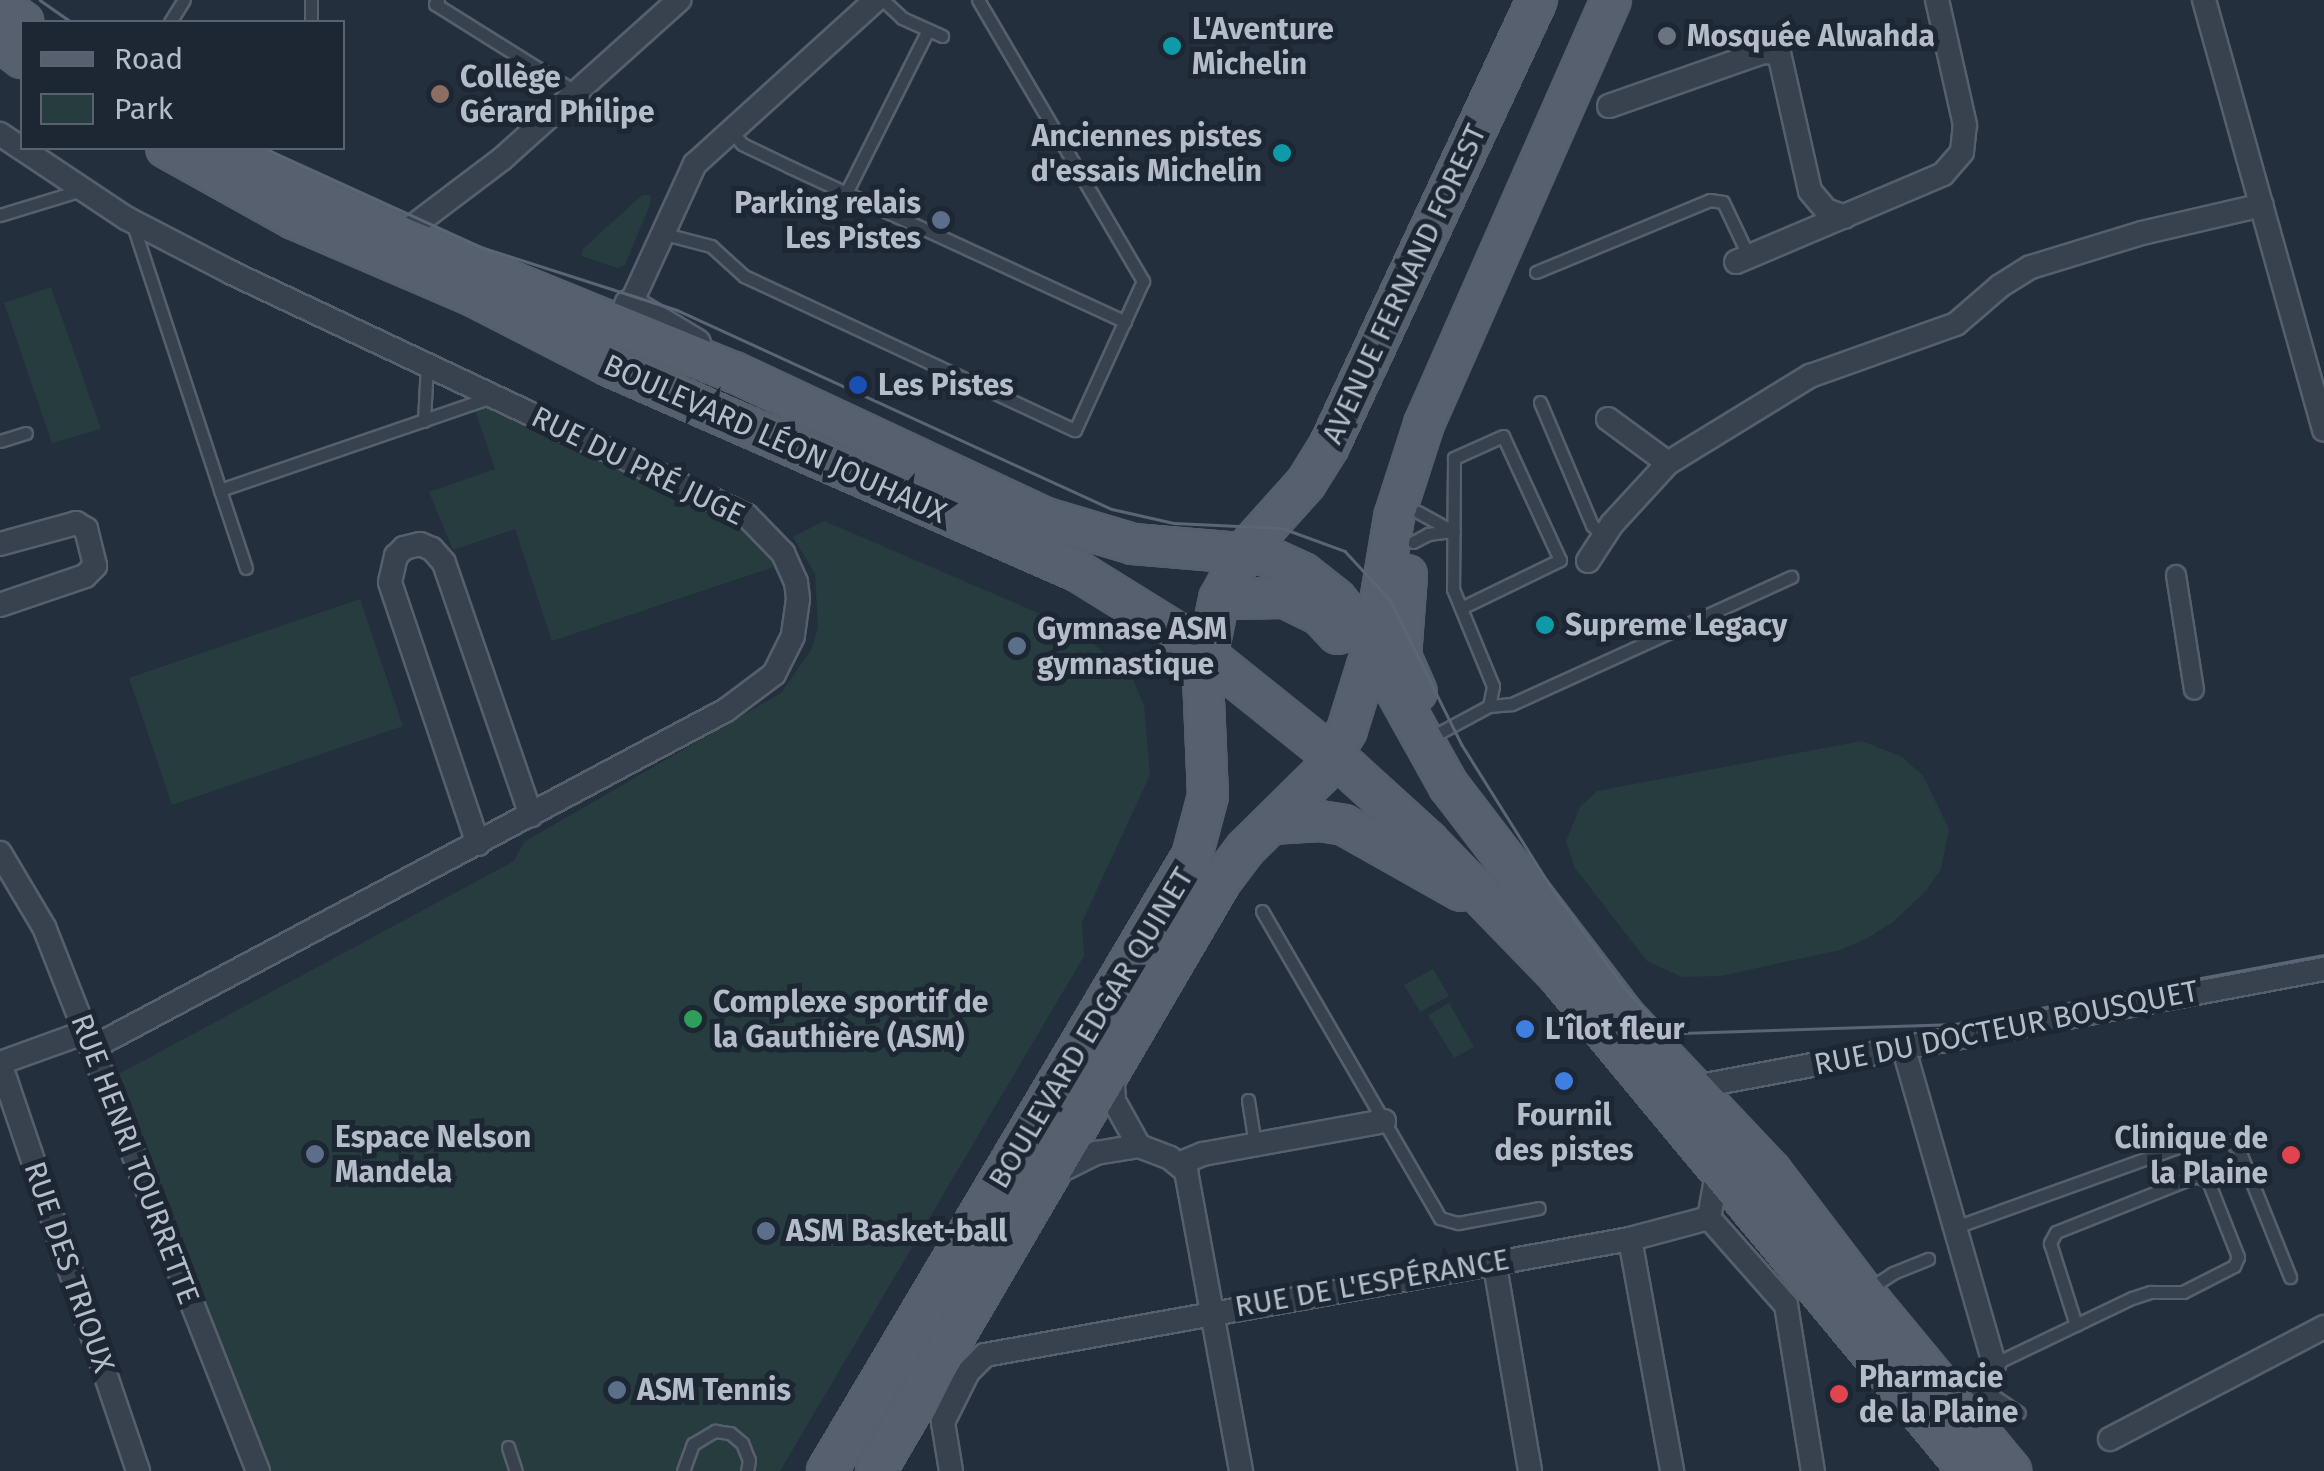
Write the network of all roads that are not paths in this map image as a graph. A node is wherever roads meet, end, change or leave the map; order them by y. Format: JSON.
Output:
{"nodes":[{"id":1,"x":438,"y":0,"type":"edge"},
{"id":2,"x":678,"y":0,"type":"edge"},
{"id":3,"x":880,"y":0,"type":"edge"},
{"id":4,"x":978,"y":0,"type":"edge"},
{"id":5,"x":1537,"y":0,"type":"edge"},
{"id":6,"x":1611,"y":0,"type":"edge"},
{"id":7,"x":1936,"y":0,"type":"edge"},
{"id":8,"x":2204,"y":0,"type":"edge"},
{"id":9,"x":0,"y":5,"type":"edge"},
{"id":10,"x":20,"y":20,"type":"edge"},
{"id":11,"x":928,"y":30,"type":"junction"},
{"id":12,"x":942,"y":36,"type":"dead end"},
{"id":13,"x":0,"y":41,"type":"edge"},
{"id":14,"x":20,"y":56,"type":"edge"},
{"id":15,"x":576,"y":92,"type":"junction"},
{"id":16,"x":1609,"y":106,"type":"dead end"},
{"id":17,"x":730,"y":130,"type":"junction"},
{"id":18,"x":23,"y":150,"type":"edge"},
{"id":19,"x":170,"y":150,"type":"edge"},
{"id":20,"x":219,"y":150,"type":"edge"},
{"id":21,"x":82,"y":190,"type":"junction"},
{"id":22,"x":846,"y":193,"type":"junction"},
{"id":23,"x":2262,"y":205,"type":"junction"},
{"id":24,"x":0,"y":216,"type":"edge"},
{"id":25,"x":1844,"y":217,"type":"junction"},
{"id":26,"x":132,"y":221,"type":"junction"},
{"id":27,"x":662,"y":232,"type":"junction"},
{"id":28,"x":400,"y":236,"type":"junction"},
{"id":29,"x":1742,"y":260,"type":"joint"},
{"id":30,"x":1536,"y":272,"type":"dead end"},
{"id":31,"x":475,"y":297,"type":"junction"},
{"id":32,"x":626,"y":314,"type":"junction"},
{"id":33,"x":1125,"y":322,"type":"junction"},
{"id":34,"x":428,"y":364,"type":"junction"},
{"id":35,"x":608,"y":366,"type":"junction"},
{"id":36,"x":494,"y":396,"type":"junction"},
{"id":37,"x":1540,"y":402,"type":"dead end"},
{"id":38,"x":1608,"y":419,"type":"dead end"},
{"id":39,"x":424,"y":420,"type":"junction"},
{"id":40,"x":1424,"y":424,"type":"junction"},
{"id":41,"x":2324,"y":430,"type":"edge"},
{"id":42,"x":26,"y":433,"type":"dead end"},
{"id":43,"x":0,"y":442,"type":"edge"},
{"id":44,"x":1668,"y":463,"type":"junction"},
{"id":45,"x":220,"y":490,"type":"junction"},
{"id":46,"x":1415,"y":527,"type":"junction"},
{"id":47,"x":1454,"y":532,"type":"junction"},
{"id":48,"x":1603,"y":536,"type":"junction"},
{"id":49,"x":0,"y":544,"type":"edge"},
{"id":50,"x":1245,"y":551,"type":"junction"},
{"id":51,"x":1588,"y":560,"type":"dead end"},
{"id":52,"x":246,"y":568,"type":"dead end"},
{"id":53,"x":1079,"y":572,"type":"junction"},
{"id":54,"x":2176,"y":574,"type":"dead end"},
{"id":55,"x":1791,"y":577,"type":"dead end"},
{"id":56,"x":1127,"y":598,"type":"junction"},
{"id":57,"x":0,"y":605,"type":"edge"},
{"id":58,"x":1462,"y":608,"type":"junction"},
{"id":59,"x":1211,"y":628,"type":"junction"},
{"id":60,"x":1364,"y":679,"type":"junction"},
{"id":61,"x":2194,"y":690,"type":"dead end"},
{"id":62,"x":1490,"y":706,"type":"junction"},
{"id":63,"x":1205,"y":719,"type":"junction"},
{"id":64,"x":1436,"y":734,"type":"junction"},
{"id":65,"x":1334,"y":755,"type":"junction"},
{"id":66,"x":1449,"y":786,"type":"junction"},
{"id":67,"x":531,"y":816,"type":"junction"},
{"id":68,"x":1272,"y":824,"type":"junction"},
{"id":69,"x":478,"y":844,"type":"junction"},
{"id":70,"x":0,"y":854,"type":"edge"},
{"id":71,"x":1506,"y":863,"type":"junction"},
{"id":72,"x":1490,"y":905,"type":"junction"},
{"id":73,"x":1262,"y":911,"type":"dead end"},
{"id":74,"x":2324,"y":969,"type":"edge"},
{"id":75,"x":89,"y":1040,"type":"junction"},
{"id":76,"x":1903,"y":1046,"type":"junction"},
{"id":77,"x":1112,"y":1062,"type":"junction"},
{"id":78,"x":0,"y":1063,"type":"edge"},
{"id":79,"x":1736,"y":1080,"type":"junction"},
{"id":80,"x":1673,"y":1090,"type":"junction"},
{"id":81,"x":1248,"y":1100,"type":"dead end"},
{"id":82,"x":1384,"y":1121,"type":"junction"},
{"id":83,"x":1736,"y":1131,"type":"junction"},
{"id":84,"x":1255,"y":1144,"type":"junction"},
{"id":85,"x":1139,"y":1146,"type":"junction"},
{"id":86,"x":1179,"y":1164,"type":"junction"},
{"id":87,"x":1718,"y":1168,"type":"junction"},
{"id":88,"x":1053,"y":1175,"type":"junction"},
{"id":89,"x":1539,"y":1208,"type":"dead end"},
{"id":90,"x":1710,"y":1218,"type":"junction"},
{"id":91,"x":1953,"y":1228,"type":"junction"},
{"id":92,"x":1630,"y":1238,"type":"junction"},
{"id":93,"x":1928,"y":1259,"type":"dead end"},
{"id":94,"x":1494,"y":1260,"type":"junction"},
{"id":95,"x":2290,"y":1277,"type":"dead end"},
{"id":96,"x":1864,"y":1293,"type":"junction"},
{"id":97,"x":1210,"y":1313,"type":"junction"},
{"id":98,"x":2076,"y":1325,"type":"junction"},
{"id":99,"x":2324,"y":1327,"type":"edge"},
{"id":100,"x":1994,"y":1364,"type":"junction"},
{"id":101,"x":2019,"y":1413,"type":"dead end"},
{"id":102,"x":2110,"y":1438,"type":"dead end"},
{"id":103,"x":1964,"y":1439,"type":"edge"},
{"id":104,"x":508,"y":1446,"type":"dead end"},
{"id":105,"x":138,"y":1471,"type":"edge"},
{"id":106,"x":258,"y":1471,"type":"edge"},
{"id":107,"x":516,"y":1471,"type":"edge"},
{"id":108,"x":683,"y":1471,"type":"edge"},
{"id":109,"x":748,"y":1471,"type":"edge"},
{"id":110,"x":827,"y":1471,"type":"edge"},
{"id":111,"x":876,"y":1471,"type":"edge"},
{"id":112,"x":951,"y":1471,"type":"edge"},
{"id":113,"x":1241,"y":1471,"type":"edge"},
{"id":114,"x":1530,"y":1471,"type":"edge"},
{"id":115,"x":1672,"y":1471,"type":"edge"},
{"id":116,"x":1813,"y":1471,"type":"edge"},
{"id":117,"x":2012,"y":1471,"type":"edge"}],
"edges":[{"from":1,"to":15,"type":"lane"},
{"from":2,"to":15,"type":"street"},
{"from":3,"to":11,"type":"lane"},
{"from":3,"to":17,"type":"street"},
{"from":4,"to":33,"type":"lane"},
{"from":5,"to":50,"type":"main road","name":"AVENUE FERNAND FOREST"},
{"from":6,"to":40,"type":"main road"},
{"from":7,"to":25,"type":"street"},
{"from":8,"to":23,"type":"street"},
{"from":9,"to":10,"type":"main road"},
{"from":11,"to":12,"type":"lane"},
{"from":11,"to":22,"type":"lane"},
{"from":13,"to":14,"type":"main road"},
{"from":15,"to":28,"type":"street"},
{"from":16,"to":25,"type":"street"},
{"from":17,"to":22,"type":"lane"},
{"from":17,"to":27,"type":"street"},
{"from":18,"to":21,"type":"street","name":"RUE DU PRÉ JUGE"},
{"from":19,"to":31,"type":"main road","name":"BOULEVARD LÉON JOUHAUX"},
{"from":20,"to":28,"type":"main road","name":"BOULEVARD LÉON JOUHAUX"},
{"from":21,"to":24,"type":"lane"},
{"from":21,"to":26,"type":"street","name":"RUE DU PRÉ JUGE"},
{"from":22,"to":33,"type":"lane"},
{"from":23,"to":41,"type":"street"},
{"from":23,"to":44,"type":"street"},
{"from":25,"to":29,"type":"street"},
{"from":26,"to":34,"type":"street","name":"RUE DU PRÉ JUGE"},
{"from":26,"to":45,"type":"lane"},
{"from":27,"to":32,"type":"street"},
{"from":27,"to":33,"type":"lane"},
{"from":28,"to":32,"type":"main road","name":"BOULEVARD LÉON JOUHAUX"},
{"from":29,"to":30,"type":"lane"},
{"from":31,"to":32,"type":"street","name":"BOULEVARD LÉON JOUHAUX"},
{"from":31,"to":35,"type":"main road","name":"BOULEVARD LÉON JOUHAUX"},
{"from":32,"to":35,"type":"street"},
{"from":32,"to":50,"type":"main road","name":"BOULEVARD LÉON JOUHAUX"},
{"from":34,"to":36,"type":"street","name":"RUE DU PRÉ JUGE"},
{"from":34,"to":39,"type":"lane"},
{"from":35,"to":53,"type":"main road","name":"BOULEVARD LÉON JOUHAUX"},
{"from":36,"to":39,"type":"lane"},
{"from":36,"to":67,"type":"street","name":"RUE DU PRÉ JUGE"},
{"from":37,"to":48,"type":"lane"},
{"from":38,"to":44,"type":"street"},
{"from":39,"to":45,"type":"lane"},
{"from":40,"to":46,"type":"main road"},
{"from":40,"to":60,"type":"main road","name":"BOULEVARD EDGAR QUINET"},
{"from":42,"to":43,"type":"lane"},
{"from":44,"to":48,"type":"street"},
{"from":45,"to":52,"type":"lane"},
{"from":46,"to":47,"type":"lane"},
{"from":46,"to":47,"type":"lane"},
{"from":46,"to":64,"type":"main road"},
{"from":47,"to":58,"type":"lane"},
{"from":47,"to":58,"type":"lane"},
{"from":48,"to":51,"type":"street"},
{"from":49,"to":57,"type":"street"},
{"from":50,"to":59,"type":"main road","name":"BOULEVARD EDGAR QUINET"},
{"from":50,"to":60,"type":"main road","name":"BOULEVARD LÉON JOUHAUX"},
{"from":53,"to":56,"type":"main road"},
{"from":53,"to":59,"type":"main road"},
{"from":54,"to":61,"type":"street"},
{"from":55,"to":62,"type":"lane"},
{"from":56,"to":59,"type":"main road"},
{"from":56,"to":63,"type":"main road"},
{"from":58,"to":62,"type":"lane"},
{"from":59,"to":60,"type":"main road"},
{"from":59,"to":60,"type":"main road"},
{"from":59,"to":63,"type":"main road","name":"BOULEVARD EDGAR QUINET"},
{"from":59,"to":65,"type":"main road"},
{"from":60,"to":65,"type":"main road","name":"BOULEVARD EDGAR QUINET"},
{"from":60,"to":66,"type":"main road"},
{"from":60,"to":71,"type":"main road"},
{"from":62,"to":64,"type":"lane"},
{"from":63,"to":110,"type":"main road","name":"BOULEVARD EDGAR QUINET"},
{"from":64,"to":66,"type":"main road"},
{"from":65,"to":68,"type":"main road","name":"BOULEVARD EDGAR QUINET"},
{"from":65,"to":72,"type":"main road"},
{"from":66,"to":71,"type":"main road"},
{"from":67,"to":69,"type":"street","name":"RUE DU PRÉ JUGE"},
{"from":67,"to":69,"type":"street"},
{"from":68,"to":72,"type":"main road"},
{"from":68,"to":77,"type":"main road","name":"BOULEVARD EDGAR QUINET"},
{"from":69,"to":75,"type":"street","name":"RUE DU PRÉ JUGE"},
{"from":70,"to":75,"type":"street","name":"RUE HENRI TOURRETTE"},
{"from":71,"to":80,"type":"main road"},
{"from":72,"to":80,"type":"main road"},
{"from":73,"to":82,"type":"lane"},
{"from":74,"to":76,"type":"street","name":"RUE DU DOCTEUR BOUSQUET"},
{"from":75,"to":78,"type":"street","name":"RUE DES TRIOUX"},
{"from":75,"to":106,"type":"street","name":"RUE HENRI TOURRETTE"},
{"from":76,"to":79,"type":"street","name":"RUE DU DOCTEUR BOUSQUET"},
{"from":76,"to":91,"type":"street"},
{"from":77,"to":85,"type":"street"},
{"from":77,"to":88,"type":"main road","name":"BOULEVARD EDGAR QUINET"},
{"from":78,"to":105,"type":"street","name":"RUE DES TRIOUX"},
{"from":79,"to":80,"type":"street","name":"RUE DU DOCTEUR BOUSQUET"},
{"from":79,"to":83,"type":"street"},
{"from":80,"to":83,"type":"main road"},
{"from":80,"to":87,"type":"main road"},
{"from":81,"to":84,"type":"lane"},
{"from":82,"to":84,"type":"street"},
{"from":82,"to":89,"type":"lane"},
{"from":83,"to":96,"type":"main road"},
{"from":84,"to":86,"type":"street"},
{"from":85,"to":86,"type":"street"},
{"from":85,"to":88,"type":"street"},
{"from":86,"to":97,"type":"street"},
{"from":87,"to":90,"type":"street"},
{"from":87,"to":103,"type":"main road"},
{"from":88,"to":111,"type":"main road","name":"BOULEVARD EDGAR QUINET"},
{"from":90,"to":92,"type":"street","name":"RUE DE L'ESPÉRANCE"},
{"from":90,"to":116,"type":"street"},
{"from":91,"to":95,"type":"lane"},
{"from":91,"to":100,"type":"street"},
{"from":92,"to":94,"type":"street","name":"RUE DE L'ESPÉRANCE"},
{"from":92,"to":115,"type":"street"},
{"from":93,"to":96,"type":"lane"},
{"from":94,"to":97,"type":"street","name":"RUE DE L'ESPÉRANCE"},
{"from":94,"to":114,"type":"street"},
{"from":96,"to":103,"type":"main road"},
{"from":97,"to":112,"type":"street","name":"RUE DE L'ESPÉRANCE"},
{"from":97,"to":113,"type":"street"},
{"from":98,"to":98,"type":"lane"},
{"from":98,"to":100,"type":"lane"},
{"from":99,"to":102,"type":"street"},
{"from":100,"to":103,"type":"street"},
{"from":101,"to":103,"type":"lane"},
{"from":103,"to":117,"type":"main road"},
{"from":104,"to":107,"type":"lane"},
{"from":108,"to":109,"type":"lane"}]}
